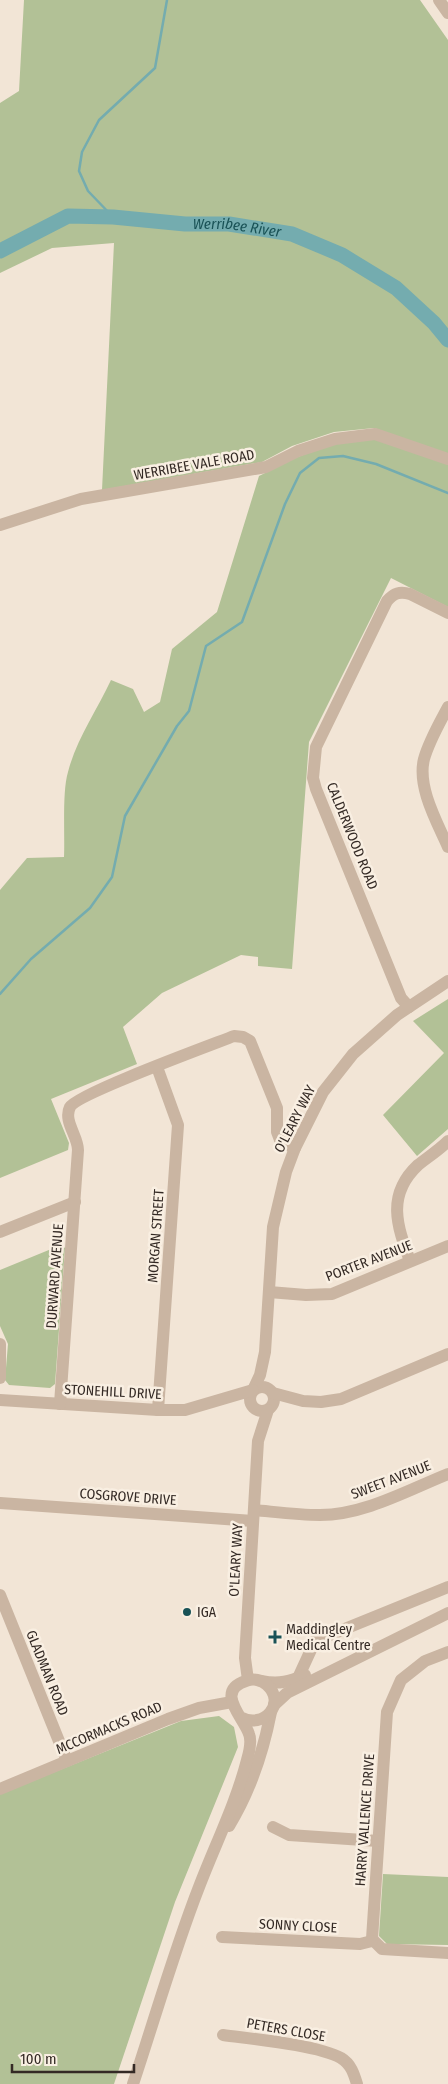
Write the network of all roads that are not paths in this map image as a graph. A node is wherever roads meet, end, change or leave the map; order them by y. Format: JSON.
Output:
{"nodes":[{"id":1,"x":438,"y":0,"type":"edge"},
{"id":2,"x":448,"y":13,"type":"edge"},
{"id":3,"x":448,"y":459,"type":"edge"},
{"id":4,"x":0,"y":525,"type":"edge"},
{"id":5,"x":448,"y":613,"type":"edge"},
{"id":6,"x":448,"y":707,"type":"edge"},
{"id":7,"x":448,"y":847,"type":"edge"},
{"id":8,"x":448,"y":981,"type":"edge"},
{"id":9,"x":409,"y":1007,"type":"junction"},
{"id":10,"x":157,"y":1067,"type":"junction"},
{"id":11,"x":448,"y":1141,"type":"edge"},
{"id":12,"x":295,"y":1148,"type":"junction"},
{"id":13,"x":75,"y":1202,"type":"junction"},
{"id":14,"x":0,"y":1232,"type":"edge"},
{"id":15,"x":448,"y":1246,"type":"edge"},
{"id":16,"x":410,"y":1261,"type":"junction"},
{"id":17,"x":269,"y":1292,"type":"junction"},
{"id":18,"x":0,"y":1344,"type":"edge"},
{"id":19,"x":265,"y":1352,"type":"junction"},
{"id":20,"x":448,"y":1354,"type":"edge"},
{"id":21,"x":0,"y":1378,"type":"edge"},
{"id":22,"x":253,"y":1390,"type":"junction"},
{"id":23,"x":272,"y":1393,"type":"junction"},
{"id":24,"x":222,"y":1399,"type":"junction"},
{"id":25,"x":0,"y":1400,"type":"edge"},
{"id":26,"x":303,"y":1402,"type":"junction"},
{"id":27,"x":60,"y":1404,"type":"junction"},
{"id":28,"x":251,"y":1406,"type":"junction"},
{"id":29,"x":269,"y":1409,"type":"junction"},
{"id":30,"x":158,"y":1410,"type":"junction"},
{"id":31,"x":258,"y":1441,"type":"junction"},
{"id":32,"x":448,"y":1474,"type":"edge"},
{"id":33,"x":0,"y":1503,"type":"edge"},
{"id":34,"x":254,"y":1516,"type":"junction"},
{"id":35,"x":448,"y":1587,"type":"edge"},
{"id":36,"x":0,"y":1595,"type":"edge"},
{"id":37,"x":448,"y":1613,"type":"edge"},
{"id":38,"x":370,"y":1650,"type":"junction"},
{"id":39,"x":448,"y":1652,"type":"edge"},
{"id":40,"x":298,"y":1678,"type":"junction"},
{"id":41,"x":248,"y":1680,"type":"junction"},
{"id":42,"x":262,"y":1681,"type":"junction"},
{"id":43,"x":232,"y":1702,"type":"junction"},
{"id":44,"x":272,"y":1708,"type":"junction"},
{"id":45,"x":240,"y":1717,"type":"junction"},
{"id":46,"x":67,"y":1761,"type":"junction"},
{"id":47,"x":0,"y":1789,"type":"edge"},
{"id":48,"x":273,"y":1827,"type":"dead end"},
{"id":49,"x":378,"y":1841,"type":"junction"},
{"id":50,"x":215,"y":1849,"type":"junction"},
{"id":51,"x":222,"y":1937,"type":"dead end"},
{"id":52,"x":372,"y":1941,"type":"junction"},
{"id":53,"x":448,"y":1953,"type":"edge"},
{"id":54,"x":223,"y":2035,"type":"dead end"},
{"id":55,"x":133,"y":2084,"type":"edge"},
{"id":56,"x":357,"y":2084,"type":"edge"}],
"edges":[{"from":1,"to":2,"type":"street"},
{"from":3,"to":4,"type":"street","name":"WERRIBEE VALE ROAD"},
{"from":5,"to":9,"type":"street","name":"CALDERWOOD ROAD"},
{"from":6,"to":7,"type":"street"},
{"from":8,"to":9,"type":"street","name":"O'LEARY WAY"},
{"from":9,"to":12,"type":"street","name":"O'LEARY WAY"},
{"from":10,"to":12,"type":"street","name":"DURWARD AVENUE"},
{"from":10,"to":13,"type":"street","name":"DURWARD AVENUE"},
{"from":10,"to":30,"type":"street","name":"MORGAN STREET"},
{"from":11,"to":16,"type":"street"},
{"from":12,"to":17,"type":"street","name":"O'LEARY WAY"},
{"from":13,"to":14,"type":"street"},
{"from":13,"to":27,"type":"street","name":"DURWARD AVENUE"},
{"from":15,"to":16,"type":"street","name":"PORTER AVENUE"},
{"from":16,"to":17,"type":"street","name":"PORTER AVENUE"},
{"from":17,"to":19,"type":"street","name":"O'LEARY WAY"},
{"from":18,"to":21,"type":"street"},
{"from":19,"to":22,"type":"street"},
{"from":19,"to":23,"type":"street"},
{"from":20,"to":26,"type":"street"},
{"from":22,"to":23,"type":"street"},
{"from":22,"to":24,"type":"street","name":"STONEHILL DRIVE"},
{"from":22,"to":28,"type":"street"},
{"from":23,"to":26,"type":"street"},
{"from":23,"to":29,"type":"street"},
{"from":24,"to":28,"type":"street"},
{"from":24,"to":30,"type":"street","name":"STONEHILL DRIVE"},
{"from":25,"to":27,"type":"street","name":"STONEHILL DRIVE"},
{"from":26,"to":29,"type":"street"},
{"from":27,"to":30,"type":"street","name":"STONEHILL DRIVE"},
{"from":28,"to":29,"type":"street"},
{"from":28,"to":31,"type":"street"},
{"from":29,"to":31,"type":"street"},
{"from":31,"to":34,"type":"street","name":"O'LEARY WAY"},
{"from":32,"to":34,"type":"street","name":"SWEET AVENUE"},
{"from":33,"to":34,"type":"street","name":"COSGROVE DRIVE"},
{"from":34,"to":41,"type":"street","name":"O'LEARY WAY"},
{"from":35,"to":40,"type":"street"},
{"from":36,"to":46,"type":"street","name":"GLADMAN ROAD"},
{"from":37,"to":38,"type":"street"},
{"from":38,"to":40,"type":"street"},
{"from":38,"to":44,"type":"street"},
{"from":39,"to":49,"type":"street","name":"HARRY VALLENCE DRIVE"},
{"from":40,"to":42,"type":"street"},
{"from":41,"to":42,"type":"street"},
{"from":41,"to":43,"type":"street"},
{"from":42,"to":44,"type":"street"},
{"from":43,"to":45,"type":"street"},
{"from":43,"to":46,"type":"street","name":"MCCORMACKS ROAD"},
{"from":44,"to":45,"type":"street"},
{"from":44,"to":50,"type":"street"},
{"from":45,"to":50,"type":"street"},
{"from":46,"to":47,"type":"street","name":"MCCORMACKS ROAD"},
{"from":48,"to":49,"type":"street"},
{"from":49,"to":52,"type":"street","name":"HARRY VALLENCE DRIVE"},
{"from":50,"to":55,"type":"street"},
{"from":51,"to":52,"type":"street","name":"SONNY CLOSE"},
{"from":52,"to":53,"type":"street"},
{"from":54,"to":56,"type":"street","name":"PETERS CLOSE"}]}
